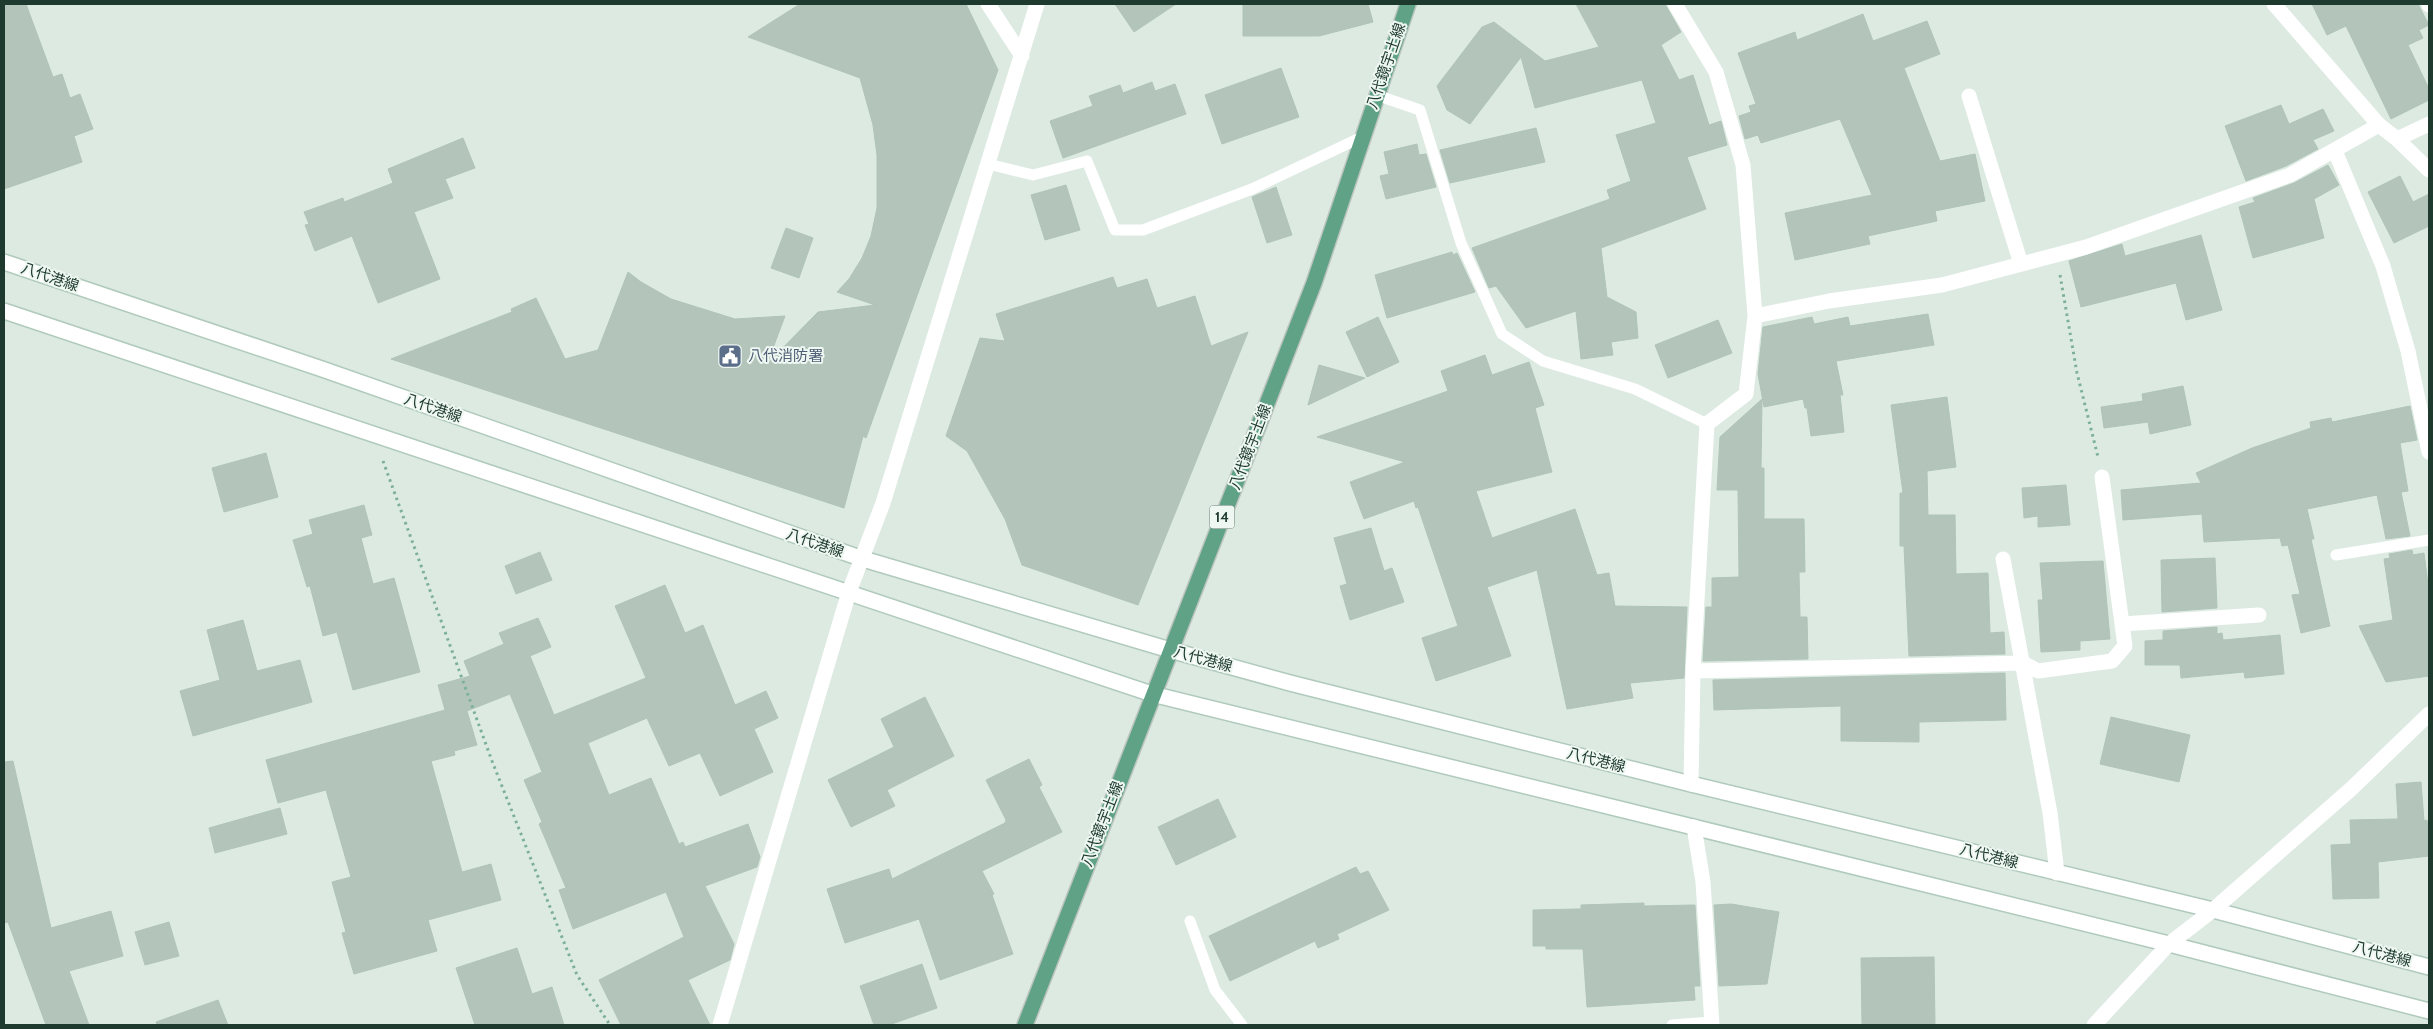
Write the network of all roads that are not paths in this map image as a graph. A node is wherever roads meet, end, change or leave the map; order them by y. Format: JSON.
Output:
{"nodes":[{"id":1,"x":988,"y":4,"type":"edge"},
{"id":2,"x":1038,"y":4,"type":"edge"},
{"id":3,"x":1408,"y":4,"type":"edge"},
{"id":4,"x":1675,"y":4,"type":"edge"},
{"id":5,"x":2274,"y":4,"type":"edge"},
{"id":6,"x":1022,"y":56,"type":"junction"},
{"id":7,"x":1376,"y":95,"type":"junction"},
{"id":8,"x":1969,"y":96,"type":"dead end"},
{"id":9,"x":2429,"y":124,"type":"edge"},
{"id":10,"x":2379,"y":125,"type":"junction"},
{"id":11,"x":1362,"y":137,"type":"junction"},
{"id":12,"x":2398,"y":139,"type":"junction"},
{"id":13,"x":2335,"y":151,"type":"junction"},
{"id":14,"x":988,"y":164,"type":"junction"},
{"id":15,"x":2429,"y":170,"type":"edge"},
{"id":16,"x":4,"y":262,"type":"edge"},
{"id":17,"x":2021,"y":264,"type":"junction"},
{"id":18,"x":4,"y":310,"type":"edge"},
{"id":19,"x":1755,"y":316,"type":"junction"},
{"id":20,"x":1707,"y":424,"type":"junction"},
{"id":21,"x":2429,"y":452,"type":"edge"},
{"id":22,"x":2102,"y":477,"type":"road end"},
{"id":23,"x":2429,"y":540,"type":"edge"},
{"id":24,"x":2336,"y":555,"type":"dead end"},
{"id":25,"x":863,"y":559,"type":"junction"},
{"id":26,"x":2003,"y":559,"type":"dead end"},
{"id":27,"x":849,"y":592,"type":"junction"},
{"id":28,"x":2259,"y":615,"type":"dead end"},
{"id":29,"x":2122,"y":624,"type":"junction"},
{"id":30,"x":1170,"y":650,"type":"junction"},
{"id":31,"x":2022,"y":663,"type":"junction"},
{"id":32,"x":1693,"y":671,"type":"junction"},
{"id":33,"x":1152,"y":694,"type":"junction"},
{"id":34,"x":2429,"y":714,"type":"edge"},
{"id":35,"x":1690,"y":784,"type":"junction"},
{"id":36,"x":1694,"y":827,"type":"junction"},
{"id":37,"x":2057,"y":873,"type":"junction"},
{"id":38,"x":2213,"y":910,"type":"junction"},
{"id":39,"x":1190,"y":921,"type":"dead end"},
{"id":40,"x":2169,"y":944,"type":"junction"},
{"id":41,"x":2429,"y":966,"type":"edge"},
{"id":42,"x":2429,"y":1011,"type":"edge"},
{"id":43,"x":1711,"y":1024,"type":"edge"},
{"id":44,"x":720,"y":1025,"type":"edge"},
{"id":45,"x":1024,"y":1025,"type":"edge"},
{"id":46,"x":1242,"y":1025,"type":"edge"},
{"id":47,"x":1672,"y":1025,"type":"edge"},
{"id":48,"x":2094,"y":1025,"type":"edge"}],
"edges":[{"from":1,"to":6,"type":"street"},
{"from":2,"to":6,"type":"street"},
{"from":3,"to":7,"type":"main road","name":"八代鏡宇土線","number":"14"},
{"from":4,"to":19,"type":"street"},
{"from":5,"to":10,"type":"street"},
{"from":6,"to":14,"type":"street"},
{"from":7,"to":11,"type":"main road","name":"八代鏡宇土線","number":"14"},
{"from":7,"to":20,"type":"lane"},
{"from":8,"to":17,"type":"street"},
{"from":9,"to":12,"type":"street"},
{"from":10,"to":12,"type":"street"},
{"from":10,"to":13,"type":"street"},
{"from":11,"to":14,"type":"lane"},
{"from":11,"to":30,"type":"main road","name":"八代鏡宇土線","number":"14"},
{"from":12,"to":15,"type":"street"},
{"from":13,"to":17,"type":"street"},
{"from":13,"to":21,"type":"street"},
{"from":14,"to":25,"type":"street"},
{"from":16,"to":25,"type":"street","name":"八代港線"},
{"from":17,"to":19,"type":"street"},
{"from":18,"to":27,"type":"street"},
{"from":19,"to":20,"type":"street"},
{"from":20,"to":32,"type":"street"},
{"from":22,"to":29,"type":"street"},
{"from":23,"to":24,"type":"lane"},
{"from":25,"to":27,"type":"street"},
{"from":25,"to":30,"type":"street","name":"八代港線"},
{"from":26,"to":31,"type":"street"},
{"from":27,"to":33,"type":"street"},
{"from":27,"to":44,"type":"street"},
{"from":28,"to":29,"type":"street"},
{"from":29,"to":31,"type":"street"},
{"from":30,"to":33,"type":"main road","name":"八代鏡宇土線","number":"14"},
{"from":30,"to":35,"type":"street","name":"八代港線"},
{"from":31,"to":32,"type":"street"},
{"from":31,"to":37,"type":"street"},
{"from":32,"to":35,"type":"street"},
{"from":33,"to":36,"type":"street"},
{"from":33,"to":45,"type":"main road","name":"八代鏡宇土線","number":"14"},
{"from":34,"to":38,"type":"street"},
{"from":35,"to":37,"type":"street","name":"八代港線"},
{"from":36,"to":40,"type":"street"},
{"from":36,"to":43,"type":"street"},
{"from":37,"to":38,"type":"street","name":"八代港線"},
{"from":38,"to":40,"type":"street"},
{"from":38,"to":41,"type":"street","name":"八代港線"},
{"from":39,"to":46,"type":"lane"},
{"from":40,"to":42,"type":"street"},
{"from":40,"to":48,"type":"street"},
{"from":43,"to":47,"type":"lane"}]}
